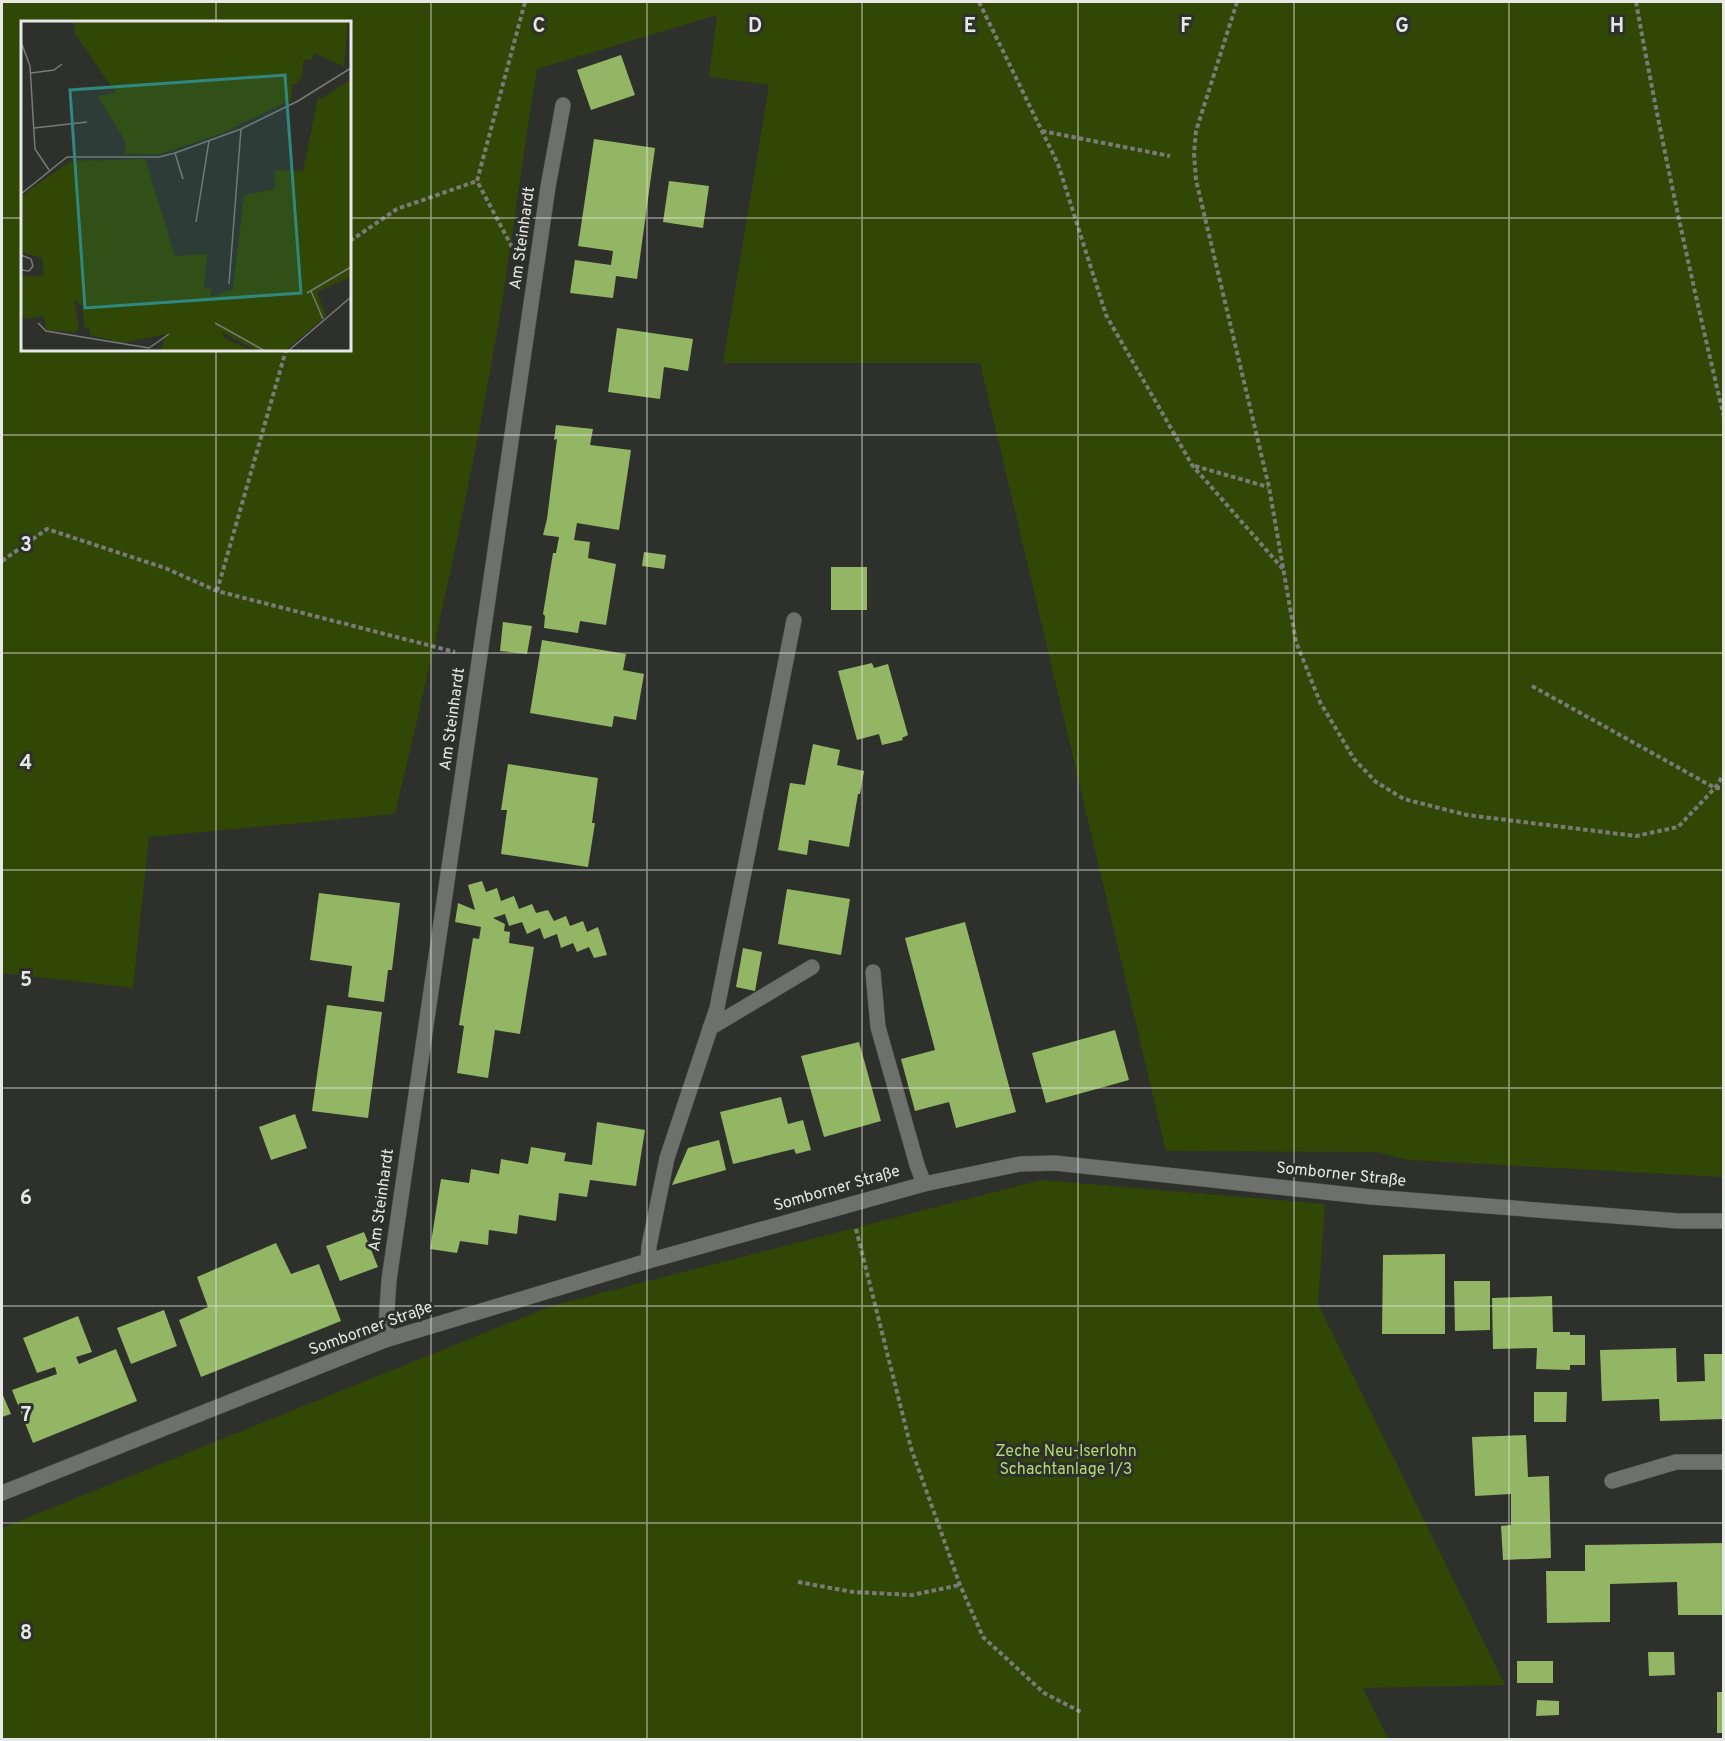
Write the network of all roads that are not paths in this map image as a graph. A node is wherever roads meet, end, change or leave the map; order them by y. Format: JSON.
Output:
{"nodes":[{"id":1,"x":563,"y":105,"type":"dead end"},
{"id":2,"x":794,"y":620,"type":"dead end"},
{"id":3,"x":812,"y":967,"type":"dead end"},
{"id":4,"x":873,"y":972,"type":"dead end"},
{"id":5,"x":710,"y":1028,"type":"junction"},
{"id":6,"x":924,"y":1184,"type":"junction"},
{"id":7,"x":1724,"y":1221,"type":"edge"},
{"id":8,"x":648,"y":1261,"type":"junction"},
{"id":9,"x":385,"y":1340,"type":"junction"},
{"id":10,"x":1724,"y":1462,"type":"edge"},
{"id":11,"x":1612,"y":1481,"type":"dead end"},
{"id":12,"x":2,"y":1493,"type":"edge"}],
"edges":[{"from":1,"to":9,"type":"street","name":"Am Steinhardt"},
{"from":2,"to":5,"type":"street"},
{"from":3,"to":5,"type":"street"},
{"from":4,"to":6,"type":"street"},
{"from":5,"to":8,"type":"street"},
{"from":6,"to":7,"type":"street","name":"Somborner Straße"},
{"from":6,"to":8,"type":"street","name":"Somborner Straße"},
{"from":8,"to":9,"type":"street","name":"Somborner Straße"},
{"from":9,"to":12,"type":"street","name":"Somborner Straße"},
{"from":10,"to":11,"type":"street"}]}
